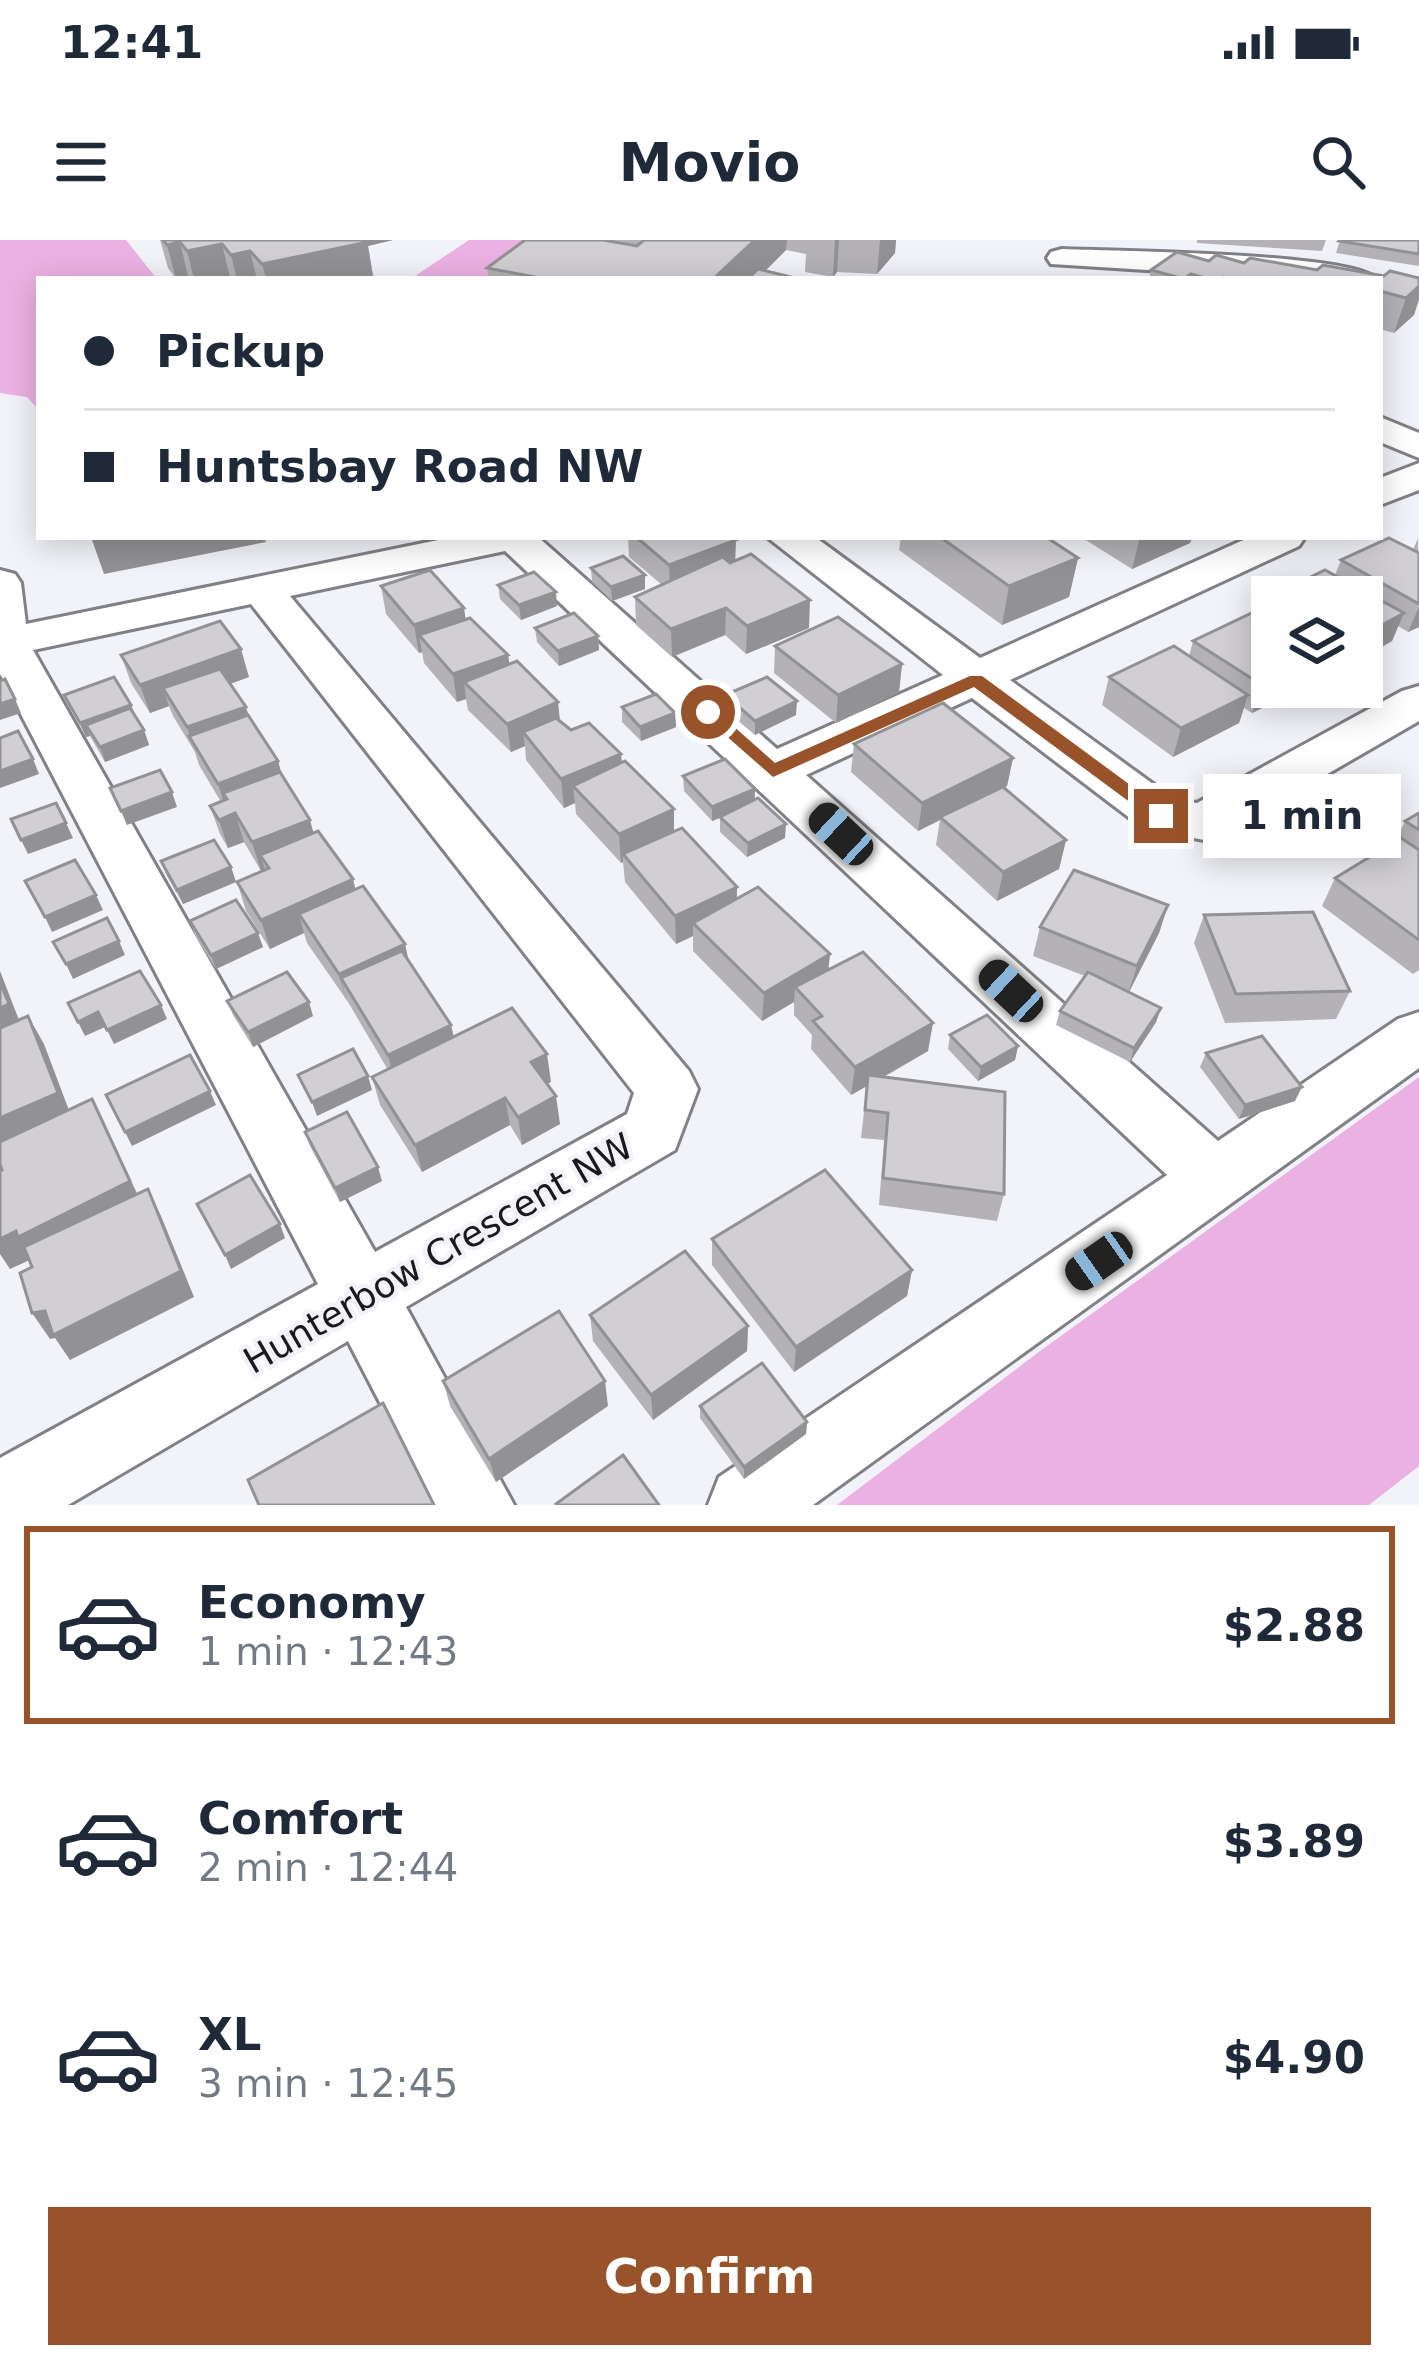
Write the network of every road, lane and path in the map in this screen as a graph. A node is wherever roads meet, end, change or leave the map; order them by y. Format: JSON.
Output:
{"nodes":[{"id":1,"x":1175,"y":251,"type":"edge"},
{"id":2,"x":1057,"y":259,"type":"edge"},
{"id":3,"x":1339,"y":276,"type":"edge"},
{"id":4,"x":1383,"y":429,"type":"edge"},
{"id":5,"x":1419,"y":446,"type":"edge"},
{"id":6,"x":1419,"y":475,"type":"edge"},
{"id":7,"x":1383,"y":492,"type":"edge"},
{"id":8,"x":499,"y":540,"type":"edge"},
{"id":9,"x":517,"y":540,"type":"edge"},
{"id":10,"x":792,"y":540,"type":"edge"},
{"id":11,"x":1278,"y":540,"type":"edge"},
{"id":12,"x":261,"y":589,"type":"junction"},
{"id":13,"x":2,"y":623,"type":"edge"},
{"id":14,"x":976,"y":680,"type":"junction"},
{"id":15,"x":1419,"y":701,"type":"edge"},
{"id":16,"x":773,"y":771,"type":"junction"},
{"id":17,"x":1419,"y":1036,"type":"edge"},
{"id":18,"x":1216,"y":1180,"type":"junction"},
{"id":19,"x":359,"y":1297,"type":"junction"},
{"id":20,"x":0,"y":1501,"type":"edge"},
{"id":21,"x":475,"y":1505,"type":"edge"},
{"id":22,"x":748,"y":1505,"type":"edge"}],
"edges":[{"from":1,"to":2,"type":"street"},
{"from":1,"to":3,"type":"street"},
{"from":4,"to":5,"type":"street"},
{"from":6,"to":7,"type":"street"},
{"from":8,"to":12,"type":"street"},
{"from":9,"to":16,"type":"street"},
{"from":10,"to":14,"type":"street"},
{"from":11,"to":14,"type":"street"},
{"from":12,"to":13,"type":"street"},
{"from":12,"to":19,"type":"street","name":"Hunterbow Crescent NW"},
{"from":13,"to":19,"type":"street"},
{"from":14,"to":15,"type":"street"},
{"from":14,"to":16,"type":"street"},
{"from":16,"to":18,"type":"street"},
{"from":17,"to":18,"type":"street"},
{"from":18,"to":22,"type":"street"},
{"from":19,"to":20,"type":"street","name":"Hunterbow Crescent NW"},
{"from":19,"to":21,"type":"street"}]}
